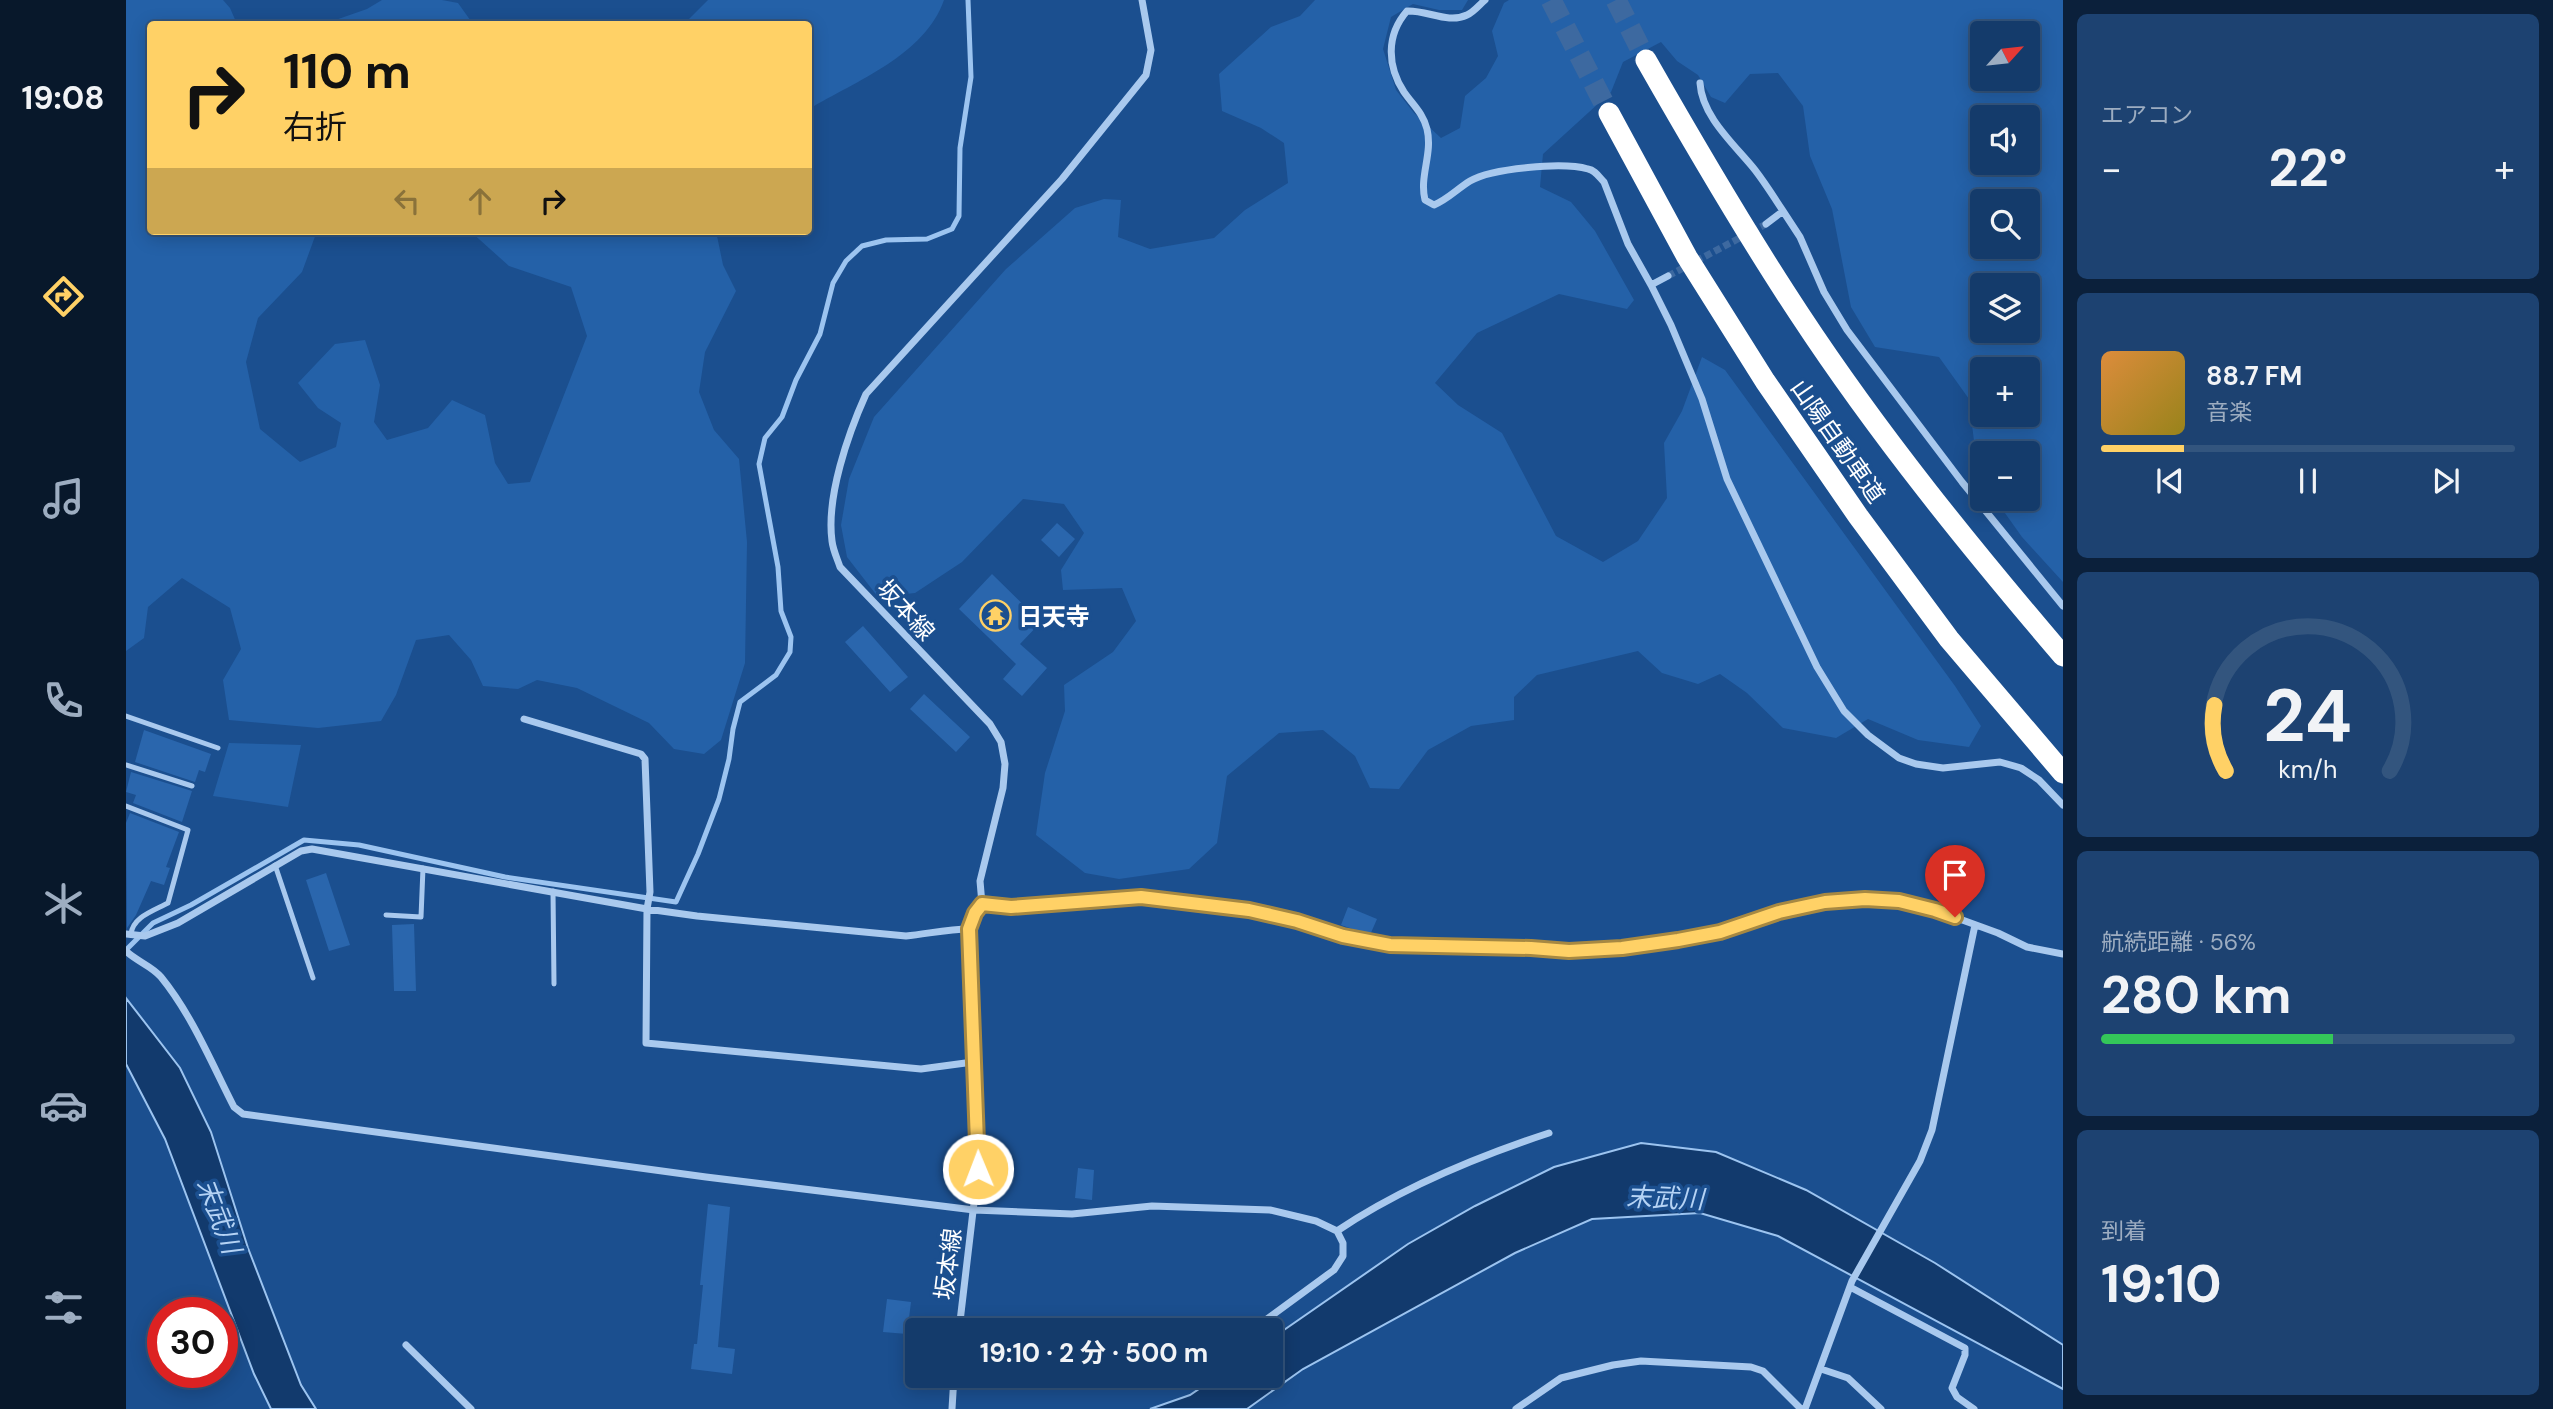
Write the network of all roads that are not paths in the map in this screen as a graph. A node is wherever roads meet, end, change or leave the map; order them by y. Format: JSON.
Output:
{"nodes":[{"id":1,"x":1142,"y":0,"type":"edge"},
{"id":2,"x":1485,"y":0,"type":"edge"},
{"id":3,"x":1646,"y":60,"type":"tunnel mouth"},
{"id":4,"x":1700,"y":83,"type":"dead end"},
{"id":5,"x":1609,"y":113,"type":"tunnel mouth"},
{"id":6,"x":1783,"y":211,"type":"junction"},
{"id":7,"x":1766,"y":224,"type":"tunnel mouth"},
{"id":8,"x":1668,"y":276,"type":"tunnel mouth"},
{"id":9,"x":1651,"y":285,"type":"junction"},
{"id":10,"x":2063,"y":606,"type":"edge"},
{"id":11,"x":2063,"y":656,"type":"edge"},
{"id":12,"x":126,"y":716,"type":"edge"},
{"id":13,"x":524,"y":719,"type":"dead end"},
{"id":14,"x":218,"y":748,"type":"dead end"},
{"id":15,"x":126,"y":765,"type":"edge"},
{"id":16,"x":2063,"y":773,"type":"edge"},
{"id":17,"x":192,"y":786,"type":"dead end"},
{"id":18,"x":2063,"y":805,"type":"edge"},
{"id":19,"x":126,"y":806,"type":"edge"},
{"id":20,"x":275,"y":865,"type":"junction"},
{"id":21,"x":423,"y":868,"type":"junction"},
{"id":22,"x":553,"y":891,"type":"junction"},
{"id":23,"x":982,"y":904,"type":"junction"},
{"id":24,"x":648,"y":906,"type":"junction"},
{"id":25,"x":386,"y":915,"type":"dead end"},
{"id":26,"x":1975,"y":925,"type":"junction"},
{"id":27,"x":969,"y":929,"type":"junction"},
{"id":28,"x":128,"y":934,"type":"edge"},
{"id":29,"x":127,"y":952,"type":"edge"},
{"id":30,"x":2063,"y":954,"type":"edge"},
{"id":31,"x":313,"y":978,"type":"dead end"},
{"id":32,"x":554,"y":984,"type":"dead end"},
{"id":33,"x":973,"y":1062,"type":"junction"},
{"id":34,"x":1549,"y":1133,"type":"dead end"},
{"id":35,"x":974,"y":1210,"type":"junction"},
{"id":36,"x":1337,"y":1231,"type":"junction"},
{"id":37,"x":1851,"y":1284,"type":"junction"},
{"id":38,"x":960,"y":1318,"type":"edge"},
{"id":39,"x":1268,"y":1318,"type":"edge"},
{"id":40,"x":407,"y":1345,"type":"dead end"},
{"id":41,"x":1821,"y":1369,"type":"junction"},
{"id":42,"x":953,"y":1388,"type":"edge"},
{"id":43,"x":471,"y":1409,"type":"edge"},
{"id":44,"x":952,"y":1409,"type":"edge"},
{"id":45,"x":1516,"y":1409,"type":"edge"},
{"id":46,"x":1803,"y":1409,"type":"edge"},
{"id":47,"x":1881,"y":1409,"type":"edge"},
{"id":48,"x":1974,"y":1409,"type":"edge"}],
"edges":[{"from":1,"to":23,"type":"street","name":"坂本線"},
{"from":2,"to":9,"type":"street"},
{"from":3,"to":11,"type":"highway","name":"山陽自動車道"},
{"from":4,"to":6,"type":"street"},
{"from":5,"to":16,"type":"highway","name":"山陽自動車道"},
{"from":6,"to":7,"type":"street"},
{"from":6,"to":10,"type":"street"},
{"from":8,"to":9,"type":"street"},
{"from":9,"to":18,"type":"street"},
{"from":12,"to":14,"type":"lane"},
{"from":13,"to":24,"type":"street"},
{"from":15,"to":17,"type":"lane"},
{"from":19,"to":28,"type":"lane"},
{"from":20,"to":21,"type":"street"},
{"from":20,"to":28,"type":"street"},
{"from":20,"to":31,"type":"lane"},
{"from":21,"to":22,"type":"street"},
{"from":21,"to":25,"type":"lane"},
{"from":22,"to":24,"type":"street"},
{"from":22,"to":32,"type":"lane"},
{"from":23,"to":26,"type":"street"},
{"from":23,"to":27,"type":"street","name":"坂本線"},
{"from":24,"to":27,"type":"street"},
{"from":24,"to":33,"type":"street"},
{"from":26,"to":30,"type":"street"},
{"from":26,"to":37,"type":"street"},
{"from":27,"to":33,"type":"street","name":"坂本線"},
{"from":29,"to":35,"type":"street"},
{"from":33,"to":35,"type":"street","name":"坂本線"},
{"from":34,"to":36,"type":"street"},
{"from":35,"to":36,"type":"street"},
{"from":35,"to":38,"type":"street","name":"坂本線"},
{"from":36,"to":39,"type":"street"},
{"from":37,"to":41,"type":"street"},
{"from":37,"to":48,"type":"street"},
{"from":40,"to":43,"type":"street"},
{"from":41,"to":46,"type":"street"},
{"from":41,"to":47,"type":"street"},
{"from":42,"to":44,"type":"street"},
{"from":45,"to":46,"type":"street"}]}
